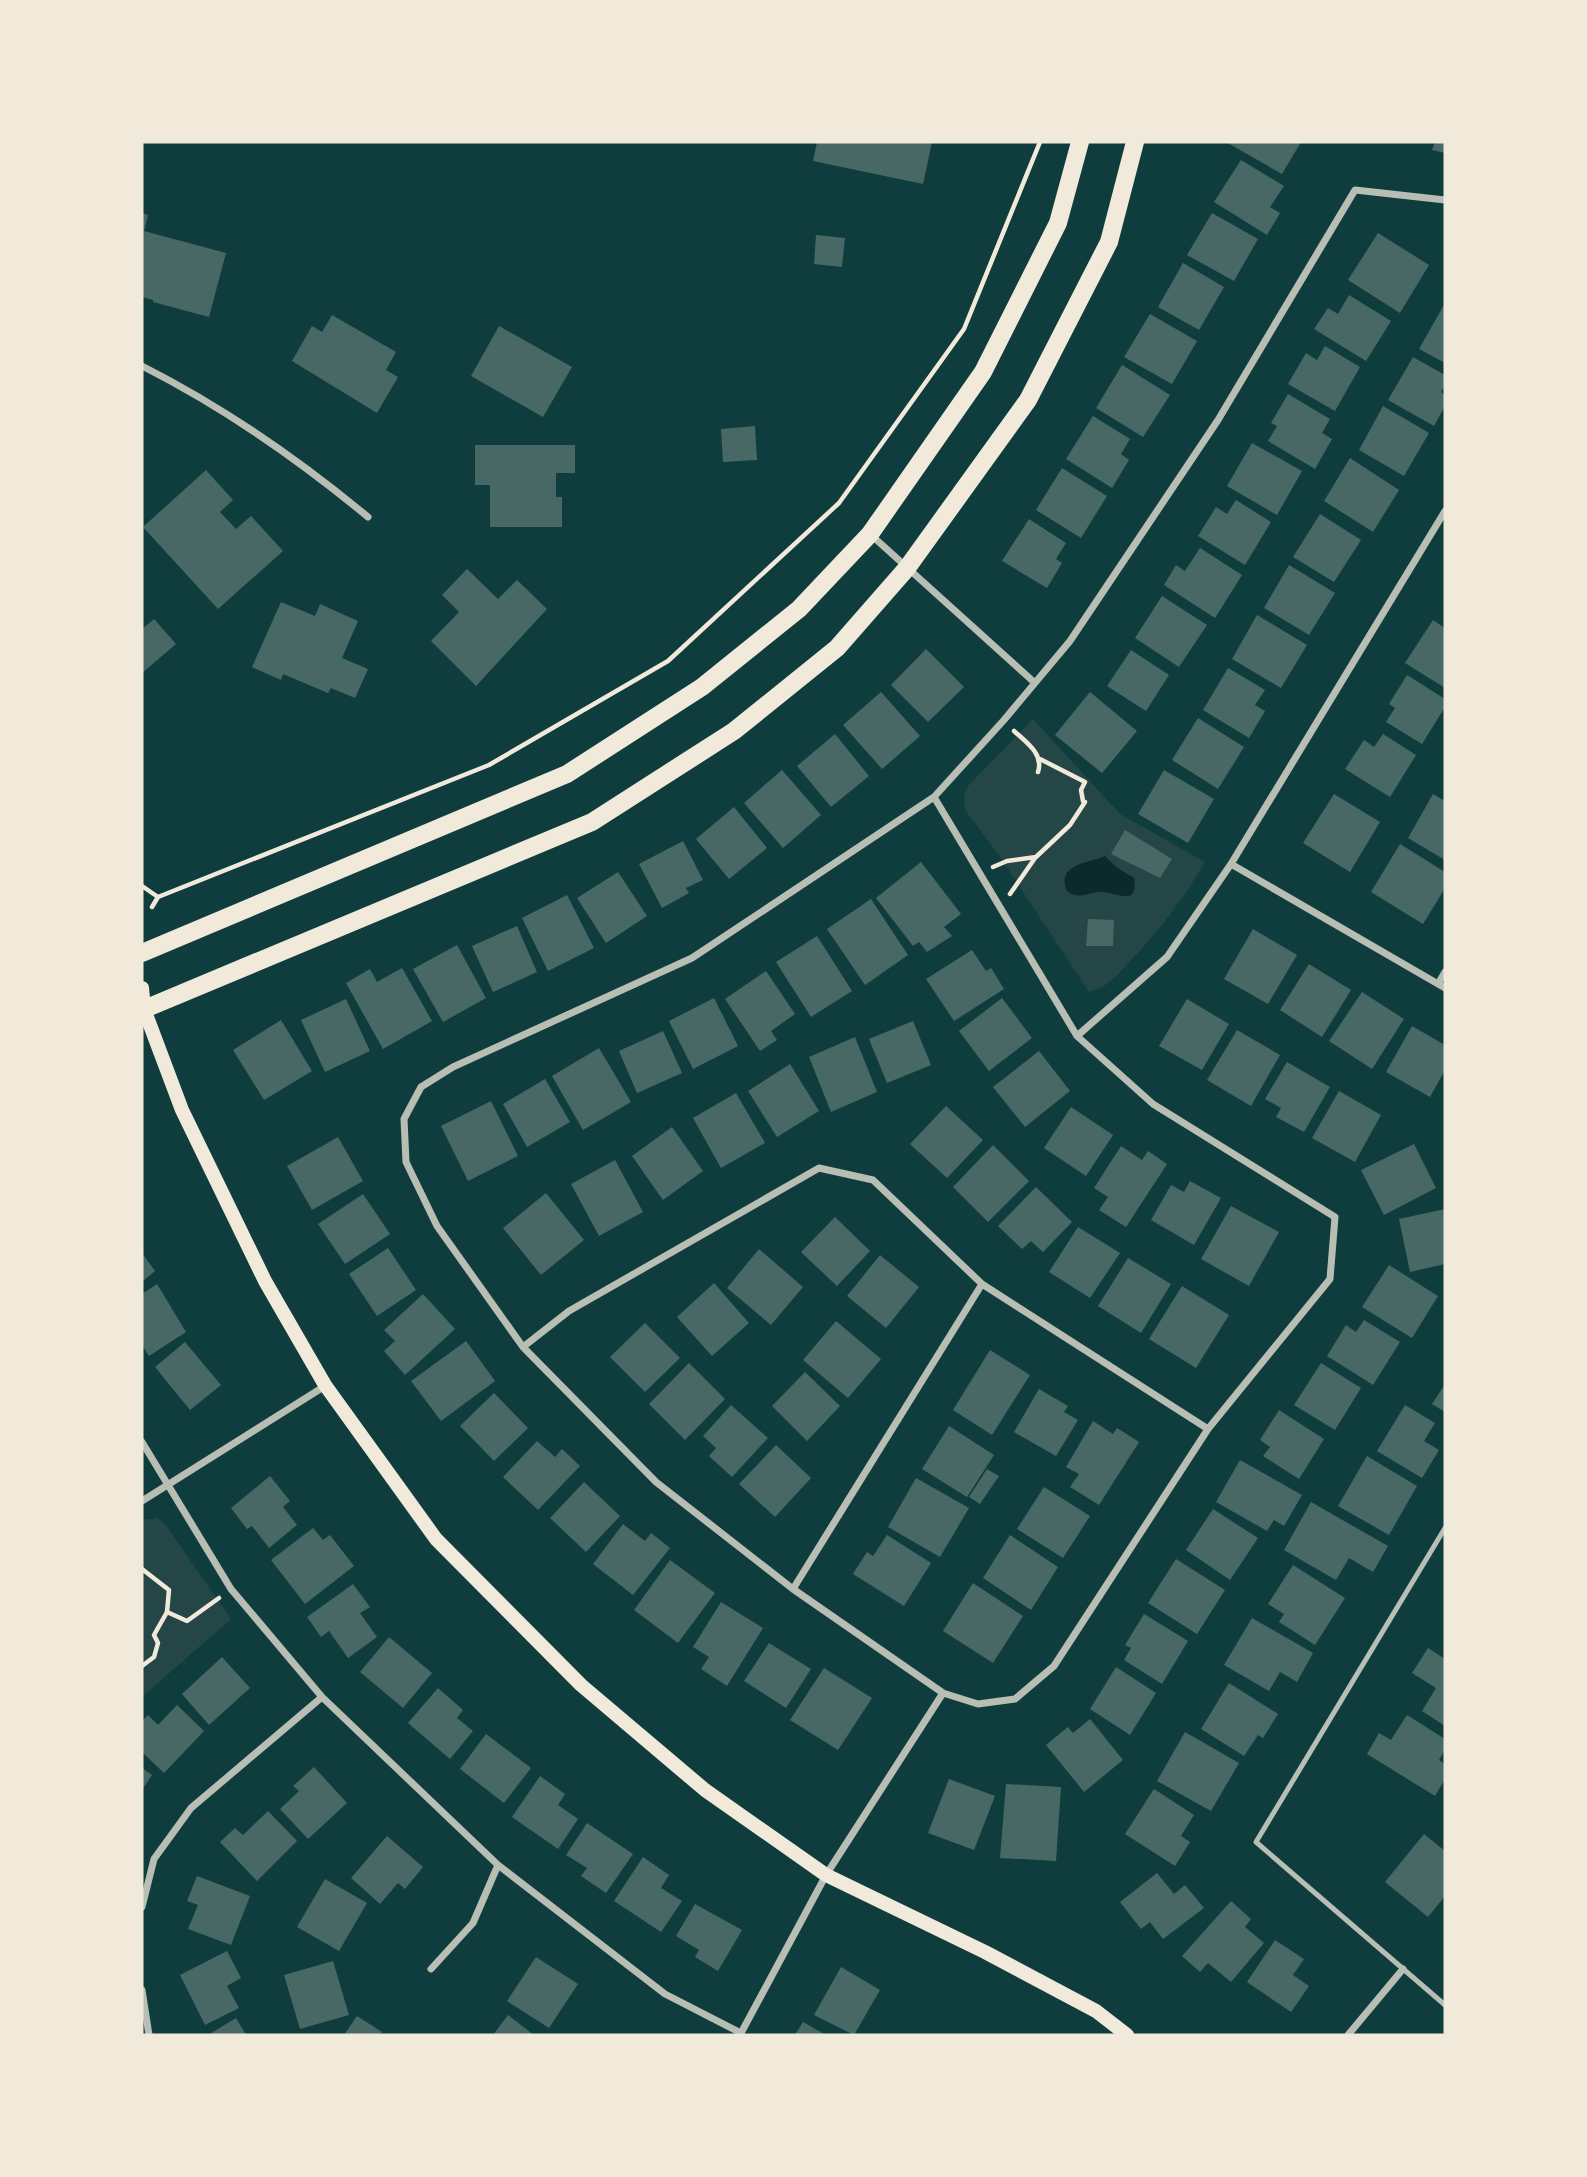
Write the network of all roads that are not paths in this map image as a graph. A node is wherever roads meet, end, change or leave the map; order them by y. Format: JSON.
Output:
{"nodes":[{"id":1,"x":1080,"y":142,"type":"edge"},
{"id":2,"x":1135,"y":142,"type":"edge"},
{"id":3,"x":1445,"y":200,"type":"edge"},
{"id":4,"x":142,"y":366,"type":"edge"},
{"id":5,"x":1445,"y":511,"type":"edge"},
{"id":6,"x":368,"y":517,"type":"dead end"},
{"id":7,"x":870,"y":534,"type":"junction"},
{"id":8,"x":907,"y":568,"type":"junction"},
{"id":9,"x":1035,"y":683,"type":"junction"},
{"id":10,"x":934,"y":797,"type":"junction"},
{"id":11,"x":1231,"y":864,"type":"junction"},
{"id":12,"x":142,"y":953,"type":"edge"},
{"id":13,"x":1445,"y":972,"type":"edge"},
{"id":14,"x":1442,"y":986,"type":"edge"},
{"id":15,"x":142,"y":988,"type":"edge"},
{"id":16,"x":142,"y":1009,"type":"edge"},
{"id":17,"x":1077,"y":1036,"type":"junction"},
{"id":18,"x":982,"y":1283,"type":"junction"},
{"id":19,"x":523,"y":1347,"type":"junction"},
{"id":20,"x":325,"y":1385,"type":"junction"},
{"id":21,"x":1208,"y":1429,"type":"junction"},
{"id":22,"x":142,"y":1442,"type":"edge"},
{"id":23,"x":169,"y":1483,"type":"junction"},
{"id":24,"x":142,"y":1501,"type":"edge"},
{"id":25,"x":1445,"y":1528,"type":"edge"},
{"id":26,"x":793,"y":1589,"type":"junction"},
{"id":27,"x":943,"y":1693,"type":"junction"},
{"id":28,"x":322,"y":1697,"type":"junction"},
{"id":29,"x":498,"y":1865,"type":"junction"},
{"id":30,"x":826,"y":1875,"type":"junction"},
{"id":31,"x":142,"y":1907,"type":"edge"},
{"id":32,"x":431,"y":1969,"type":"dead end"},
{"id":33,"x":1403,"y":1969,"type":"junction"},
{"id":34,"x":142,"y":1990,"type":"edge"},
{"id":35,"x":1445,"y":2005,"type":"edge"},
{"id":36,"x":740,"y":2034,"type":"edge"},
{"id":37,"x":149,"y":2035,"type":"edge"},
{"id":38,"x":1128,"y":2035,"type":"edge"},
{"id":39,"x":1348,"y":2035,"type":"edge"}],
"edges":[{"from":1,"to":7,"type":"main road"},
{"from":2,"to":8,"type":"main road"},
{"from":3,"to":9,"type":"street"},
{"from":4,"to":6,"type":"street"},
{"from":5,"to":11,"type":"street"},
{"from":7,"to":8,"type":"street"},
{"from":7,"to":12,"type":"main road"},
{"from":8,"to":9,"type":"street"},
{"from":8,"to":16,"type":"main road"},
{"from":9,"to":10,"type":"street"},
{"from":10,"to":17,"type":"street"},
{"from":10,"to":19,"type":"street"},
{"from":11,"to":14,"type":"street"},
{"from":11,"to":17,"type":"street"},
{"from":13,"to":14,"type":"street"},
{"from":15,"to":16,"type":"main road"},
{"from":16,"to":20,"type":"main road"},
{"from":17,"to":21,"type":"street"},
{"from":18,"to":19,"type":"street"},
{"from":18,"to":21,"type":"street"},
{"from":18,"to":26,"type":"street"},
{"from":19,"to":26,"type":"street"},
{"from":20,"to":23,"type":"street"},
{"from":20,"to":30,"type":"main road"},
{"from":21,"to":27,"type":"street"},
{"from":22,"to":23,"type":"street"},
{"from":23,"to":24,"type":"street"},
{"from":23,"to":28,"type":"street"},
{"from":25,"to":33,"type":"lane"},
{"from":26,"to":27,"type":"street"},
{"from":27,"to":30,"type":"street"},
{"from":28,"to":29,"type":"street"},
{"from":28,"to":31,"type":"street"},
{"from":29,"to":32,"type":"street"},
{"from":29,"to":36,"type":"street"},
{"from":30,"to":36,"type":"street"},
{"from":30,"to":38,"type":"main road"},
{"from":33,"to":35,"type":"lane"},
{"from":33,"to":39,"type":"street"},
{"from":34,"to":37,"type":"street"}]}
